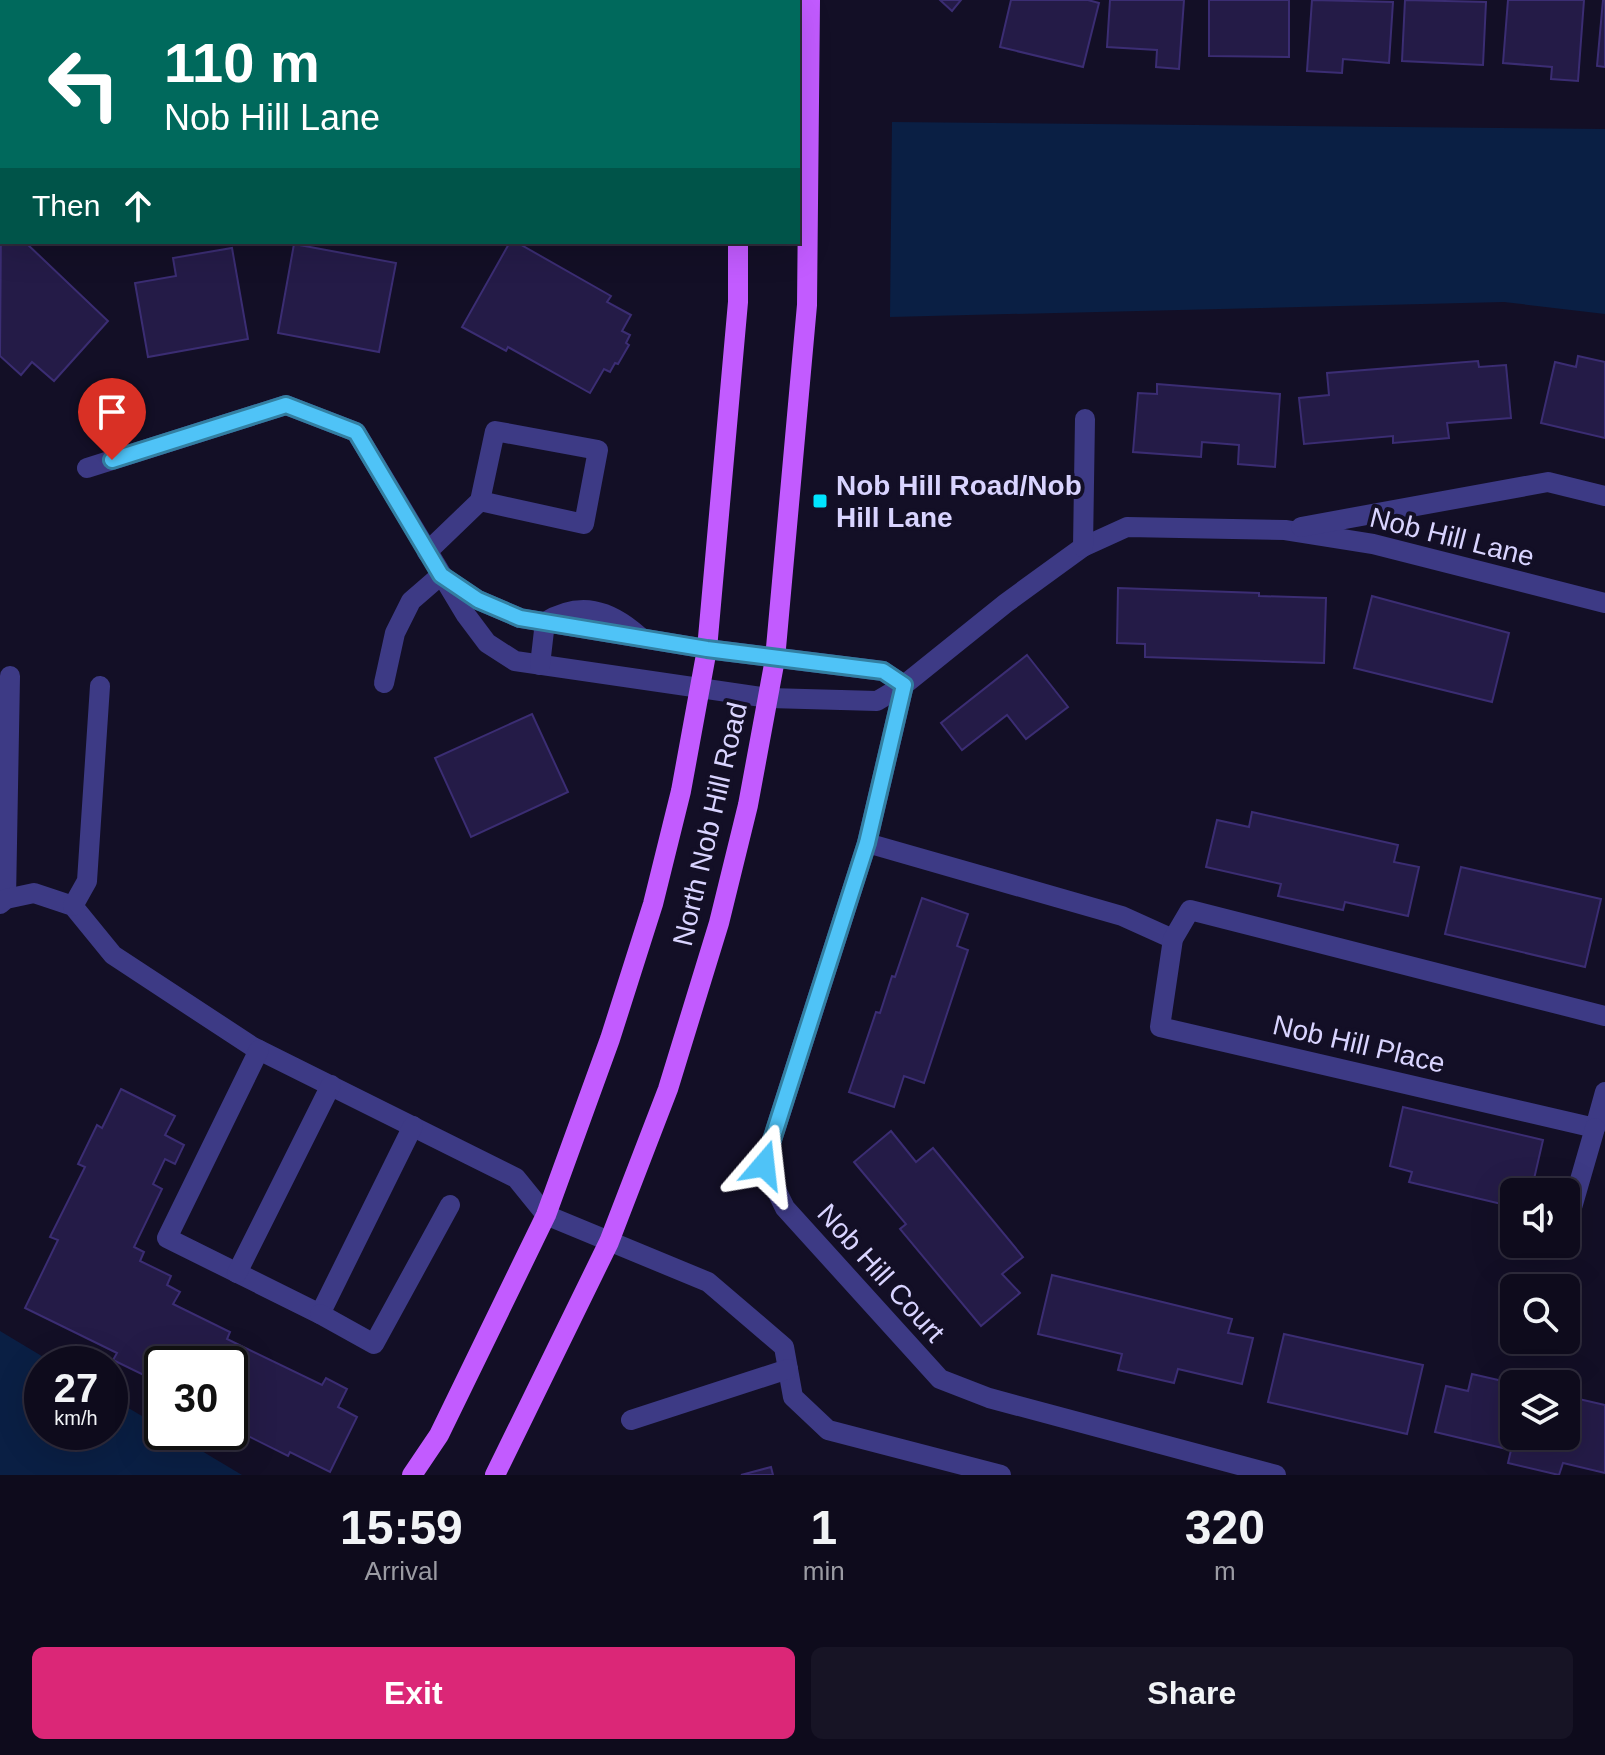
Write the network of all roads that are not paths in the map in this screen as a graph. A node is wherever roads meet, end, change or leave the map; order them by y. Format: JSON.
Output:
{"nodes":[{"id":1,"x":810,"y":0,"type":"edge"},
{"id":2,"x":738,"y":244,"type":"edge"},
{"id":3,"x":1085,"y":419,"type":"dead end"},
{"id":4,"x":87,"y":468,"type":"dead end"},
{"id":5,"x":1605,"y":496,"type":"edge"},
{"id":6,"x":480,"y":501,"type":"junction"},
{"id":7,"x":1285,"y":530,"type":"junction"},
{"id":8,"x":1083,"y":547,"type":"junction"},
{"id":9,"x":427,"y":552,"type":"junction"},
{"id":10,"x":441,"y":575,"type":"junction"},
{"id":11,"x":1605,"y":603,"type":"edge"},
{"id":12,"x":545,"y":622,"type":"junction"},
{"id":13,"x":707,"y":649,"type":"junction"},
{"id":14,"x":775,"y":659,"type":"junction"},
{"id":15,"x":540,"y":665,"type":"junction"},
{"id":16,"x":10,"y":676,"type":"dead end"},
{"id":17,"x":384,"y":683,"type":"dead end"},
{"id":18,"x":904,"y":685,"type":"junction"},
{"id":19,"x":100,"y":686,"type":"dead end"},
{"id":20,"x":700,"y":689,"type":"junction"},
{"id":21,"x":769,"y":698,"type":"junction"},
{"id":22,"x":867,"y":843,"type":"junction"},
{"id":23,"x":3,"y":901,"type":"edge"},
{"id":24,"x":73,"y":906,"type":"junction"},
{"id":25,"x":1173,"y":939,"type":"junction"},
{"id":26,"x":1605,"y":1016,"type":"edge"},
{"id":27,"x":259,"y":1050,"type":"junction"},
{"id":28,"x":331,"y":1085,"type":"junction"},
{"id":29,"x":1605,"y":1092,"type":"edge"},
{"id":30,"x":413,"y":1126,"type":"junction"},
{"id":31,"x":1595,"y":1128,"type":"junction"},
{"id":32,"x":1580,"y":1180,"type":"edge"},
{"id":33,"x":450,"y":1205,"type":"dead end"},
{"id":34,"x":546,"y":1215,"type":"junction"},
{"id":35,"x":609,"y":1242,"type":"junction"},
{"id":36,"x":237,"y":1273,"type":"junction"},
{"id":37,"x":320,"y":1314,"type":"junction"},
{"id":38,"x":788,"y":1369,"type":"junction"},
{"id":39,"x":631,"y":1420,"type":"dead end"},
{"id":40,"x":412,"y":1475,"type":"edge"},
{"id":41,"x":495,"y":1475,"type":"edge"},
{"id":42,"x":1001,"y":1475,"type":"edge"},
{"id":43,"x":1276,"y":1475,"type":"edge"}],
"edges":[{"from":1,"to":14,"type":"main road","name":"North Nob Hill Road"},
{"from":2,"to":13,"type":"main road","name":"North Nob Hill Road"},
{"from":3,"to":8,"type":"street"},
{"from":4,"to":9,"type":"street","name":"Nob Hill Lane"},
{"from":5,"to":7,"type":"street","name":"Nob Hill Lane"},
{"from":6,"to":6,"type":"street"},
{"from":6,"to":9,"type":"street"},
{"from":7,"to":8,"type":"street","name":"Nob Hill Lane"},
{"from":7,"to":11,"type":"street","name":"Nob Hill Lane"},
{"from":8,"to":18,"type":"street","name":"Nob Hill Lane"},
{"from":9,"to":10,"type":"street","name":"Nob Hill Lane"},
{"from":10,"to":12,"type":"street"},
{"from":10,"to":15,"type":"street","name":"Nob Hill Lane"},
{"from":10,"to":17,"type":"street"},
{"from":12,"to":13,"type":"street"},
{"from":12,"to":15,"type":"street"},
{"from":13,"to":14,"type":"street"},
{"from":13,"to":20,"type":"main road","name":"North Nob Hill Road"},
{"from":14,"to":18,"type":"street"},
{"from":14,"to":21,"type":"main road","name":"North Nob Hill Road"},
{"from":15,"to":20,"type":"street","name":"Nob Hill Lane"},
{"from":16,"to":23,"type":"street"},
{"from":18,"to":21,"type":"street","name":"Nob Hill Lane"},
{"from":18,"to":22,"type":"street","name":"Nob Hill Court"},
{"from":19,"to":24,"type":"street"},
{"from":20,"to":21,"type":"street","name":"Nob Hill Lane"},
{"from":20,"to":34,"type":"main road","name":"North Nob Hill Road"},
{"from":21,"to":35,"type":"main road","name":"North Nob Hill Road"},
{"from":22,"to":25,"type":"street"},
{"from":22,"to":43,"type":"street","name":"Nob Hill Court"},
{"from":23,"to":24,"type":"street"},
{"from":24,"to":27,"type":"street"},
{"from":25,"to":26,"type":"street"},
{"from":25,"to":31,"type":"street","name":"Nob Hill Place"},
{"from":27,"to":28,"type":"street"},
{"from":27,"to":36,"type":"street"},
{"from":28,"to":30,"type":"street"},
{"from":28,"to":36,"type":"street"},
{"from":29,"to":31,"type":"street"},
{"from":30,"to":34,"type":"street"},
{"from":30,"to":37,"type":"street"},
{"from":31,"to":32,"type":"street"},
{"from":33,"to":37,"type":"street"},
{"from":34,"to":35,"type":"street"},
{"from":34,"to":40,"type":"main road","name":"North Nob Hill Road"},
{"from":35,"to":38,"type":"street"},
{"from":35,"to":41,"type":"main road","name":"North Nob Hill Road"},
{"from":36,"to":37,"type":"street"},
{"from":38,"to":39,"type":"street"},
{"from":38,"to":42,"type":"street"}]}
